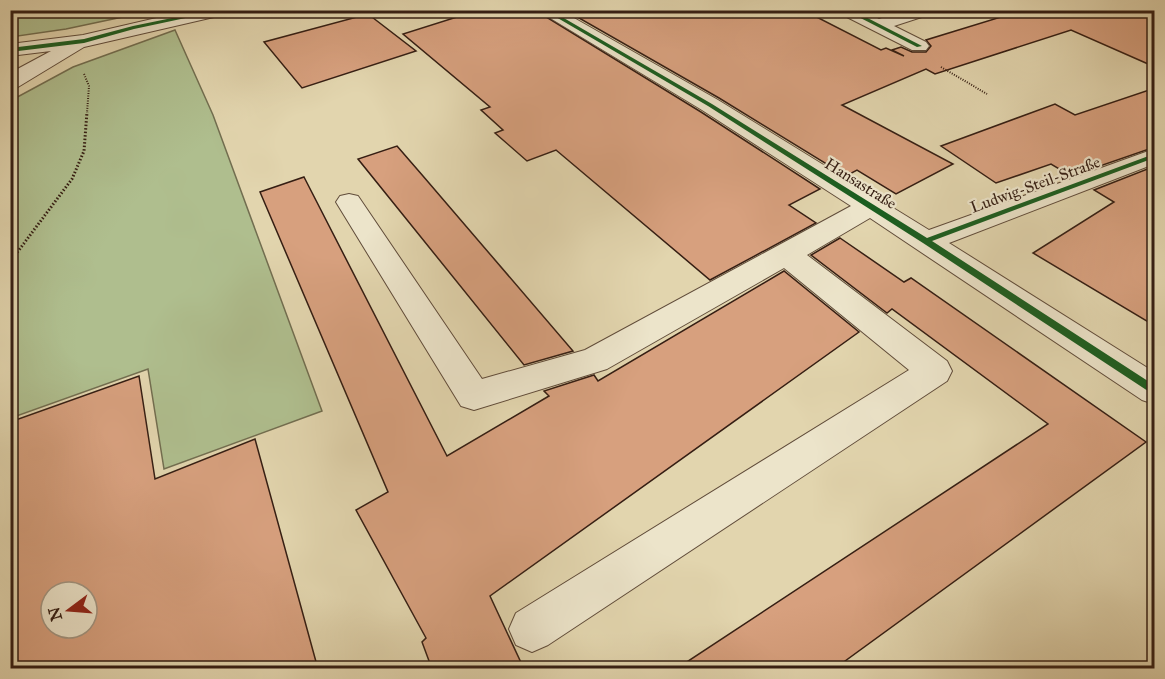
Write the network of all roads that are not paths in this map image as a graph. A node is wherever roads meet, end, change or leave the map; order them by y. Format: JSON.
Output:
{"nodes":[{"id":1,"x":221,"y":10,"type":"edge"},
{"id":2,"x":546,"y":10,"type":"edge"},
{"id":3,"x":847,"y":10,"type":"edge"},
{"id":4,"x":926,"y":10,"type":"edge"},
{"id":5,"x":878,"y":25,"type":"junction"},
{"id":6,"x":84,"y":41,"type":"junction"},
{"id":7,"x":920,"y":46,"type":"dead end"},
{"id":8,"x":10,"y":50,"type":"edge"},
{"id":9,"x":10,"y":82,"type":"edge"},
{"id":10,"x":1155,"y":156,"type":"edge"},
{"id":11,"x":349,"y":202,"type":"dead end"},
{"id":12,"x":870,"y":206,"type":"junction"},
{"id":13,"x":926,"y":241,"type":"junction"},
{"id":14,"x":786,"y":254,"type":"junction"},
{"id":15,"x":1155,"y":390,"type":"edge"},
{"id":16,"x":532,"y":629,"type":"dead end"}],
"edges":[{"from":1,"to":6,"type":"street"},
{"from":2,"to":12,"type":"street","name":"Hansastraße"},
{"from":3,"to":5,"type":"street"},
{"from":4,"to":5,"type":"street"},
{"from":5,"to":7,"type":"street"},
{"from":6,"to":8,"type":"street"},
{"from":6,"to":9,"type":"street"},
{"from":10,"to":13,"type":"street","name":"Ludwig-Steil-Straße"},
{"from":11,"to":14,"type":"street"},
{"from":12,"to":13,"type":"street","name":"Hansastraße"},
{"from":12,"to":14,"type":"street"},
{"from":13,"to":15,"type":"street","name":"Hansastraße"},
{"from":14,"to":16,"type":"street"}]}
